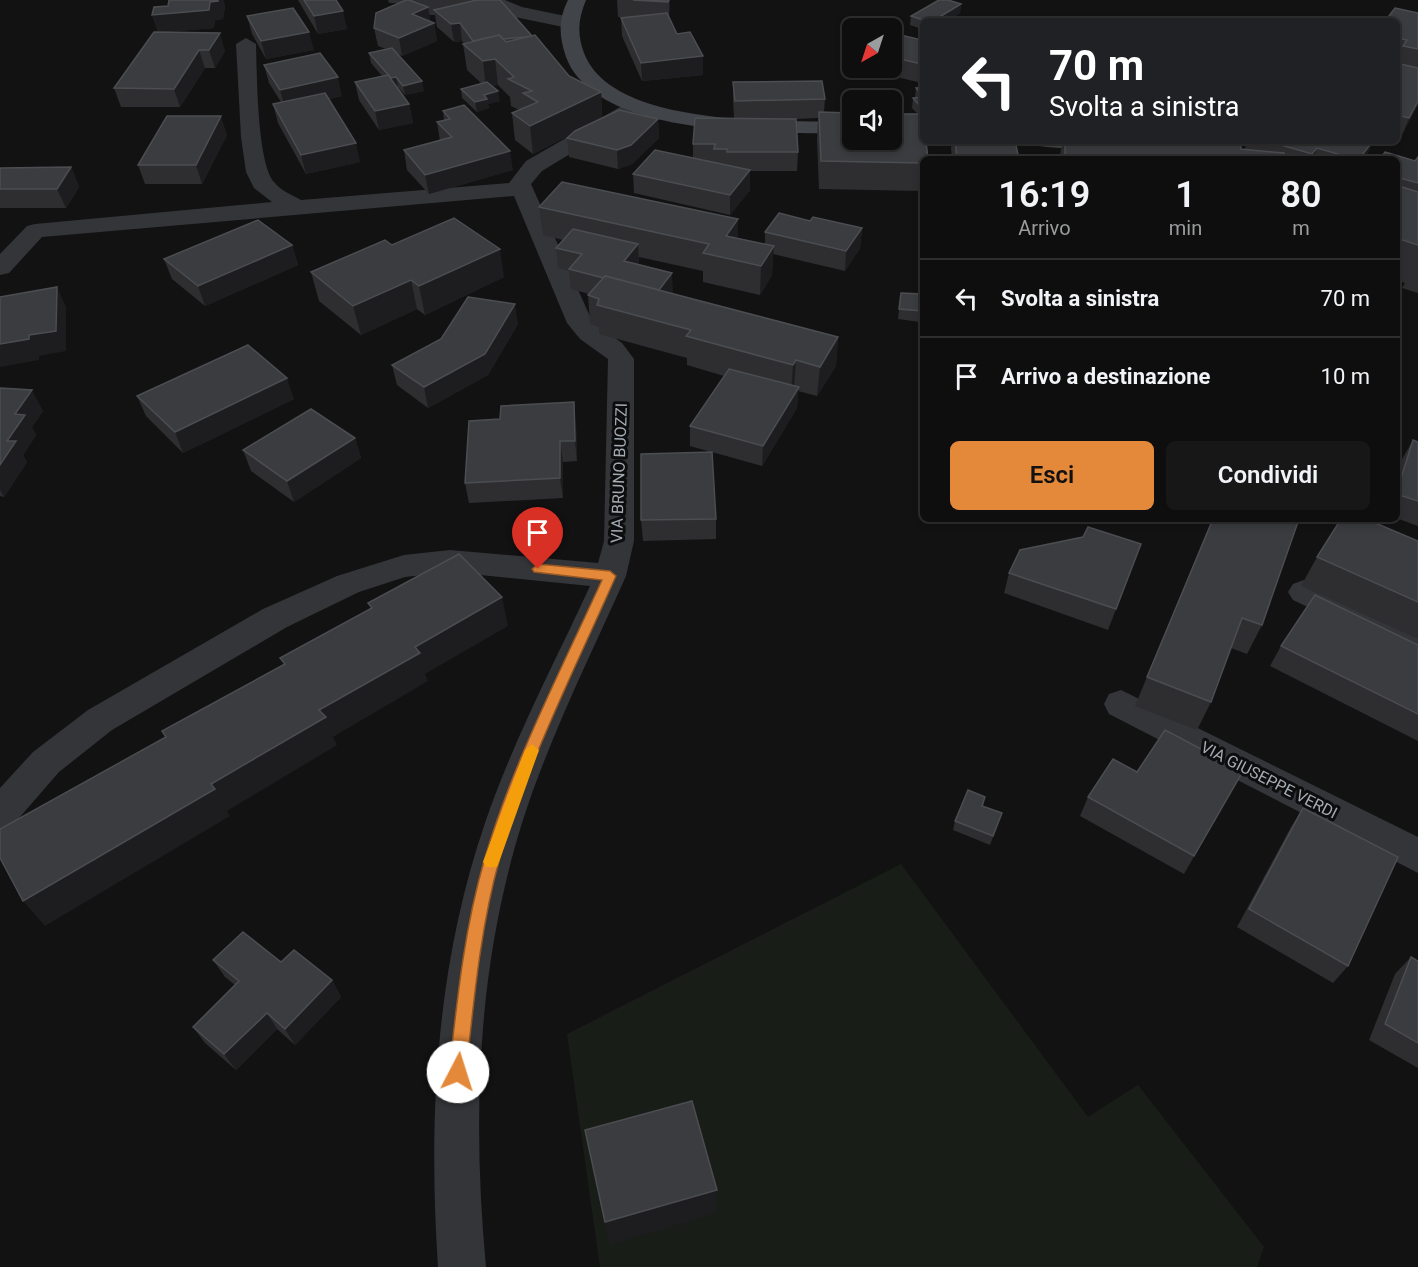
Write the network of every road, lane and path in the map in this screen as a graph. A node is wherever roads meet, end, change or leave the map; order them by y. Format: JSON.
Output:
{"nodes":[{"id":1,"x":490,"y":0,"type":"edge"},
{"id":2,"x":577,"y":0,"type":"edge"},
{"id":3,"x":538,"y":8,"type":"edge"},
{"id":4,"x":568,"y":22,"type":"junction"},
{"id":5,"x":246,"y":44,"type":"dead end"},
{"id":6,"x":634,"y":107,"type":"junction"},
{"id":7,"x":842,"y":127,"type":"edge"},
{"id":8,"x":1078,"y":144,"type":"edge"},
{"id":9,"x":1131,"y":149,"type":"joint"},
{"id":10,"x":1064,"y":156,"type":"edge"},
{"id":11,"x":520,"y":189,"type":"junction"},
{"id":12,"x":297,"y":207,"type":"junction"},
{"id":13,"x":35,"y":231,"type":"junction"},
{"id":14,"x":0,"y":232,"type":"edge"},
{"id":15,"x":0,"y":268,"type":"edge"},
{"id":16,"x":610,"y":576,"type":"junction"},
{"id":17,"x":1304,"y":592,"type":"dead end"},
{"id":18,"x":1418,"y":647,"type":"edge"},
{"id":19,"x":1121,"y":704,"type":"dead end"},
{"id":20,"x":0,"y":814,"type":"edge"},
{"id":21,"x":1418,"y":856,"type":"edge"},
{"id":22,"x":462,"y":1267,"type":"edge"}],
"edges":[{"from":1,"to":3,"type":"street"},
{"from":2,"to":4,"type":"main road"},
{"from":3,"to":4,"type":"street"},
{"from":4,"to":6,"type":"main road"},
{"from":5,"to":12,"type":"street"},
{"from":6,"to":7,"type":"main road"},
{"from":6,"to":11,"type":"street"},
{"from":8,"to":9,"type":"main road"},
{"from":9,"to":10,"type":"street"},
{"from":11,"to":12,"type":"street"},
{"from":11,"to":16,"type":"street","name":"VIA BRUNO BUOZZI"},
{"from":12,"to":13,"type":"street"},
{"from":13,"to":14,"type":"street"},
{"from":13,"to":15,"type":"street"},
{"from":16,"to":20,"type":"street"},
{"from":16,"to":22,"type":"street","name":"VIA BRUNO BUOZZI"},
{"from":17,"to":18,"type":"street"},
{"from":19,"to":21,"type":"street","name":"VIA GIUSEPPE VERDI"}]}
